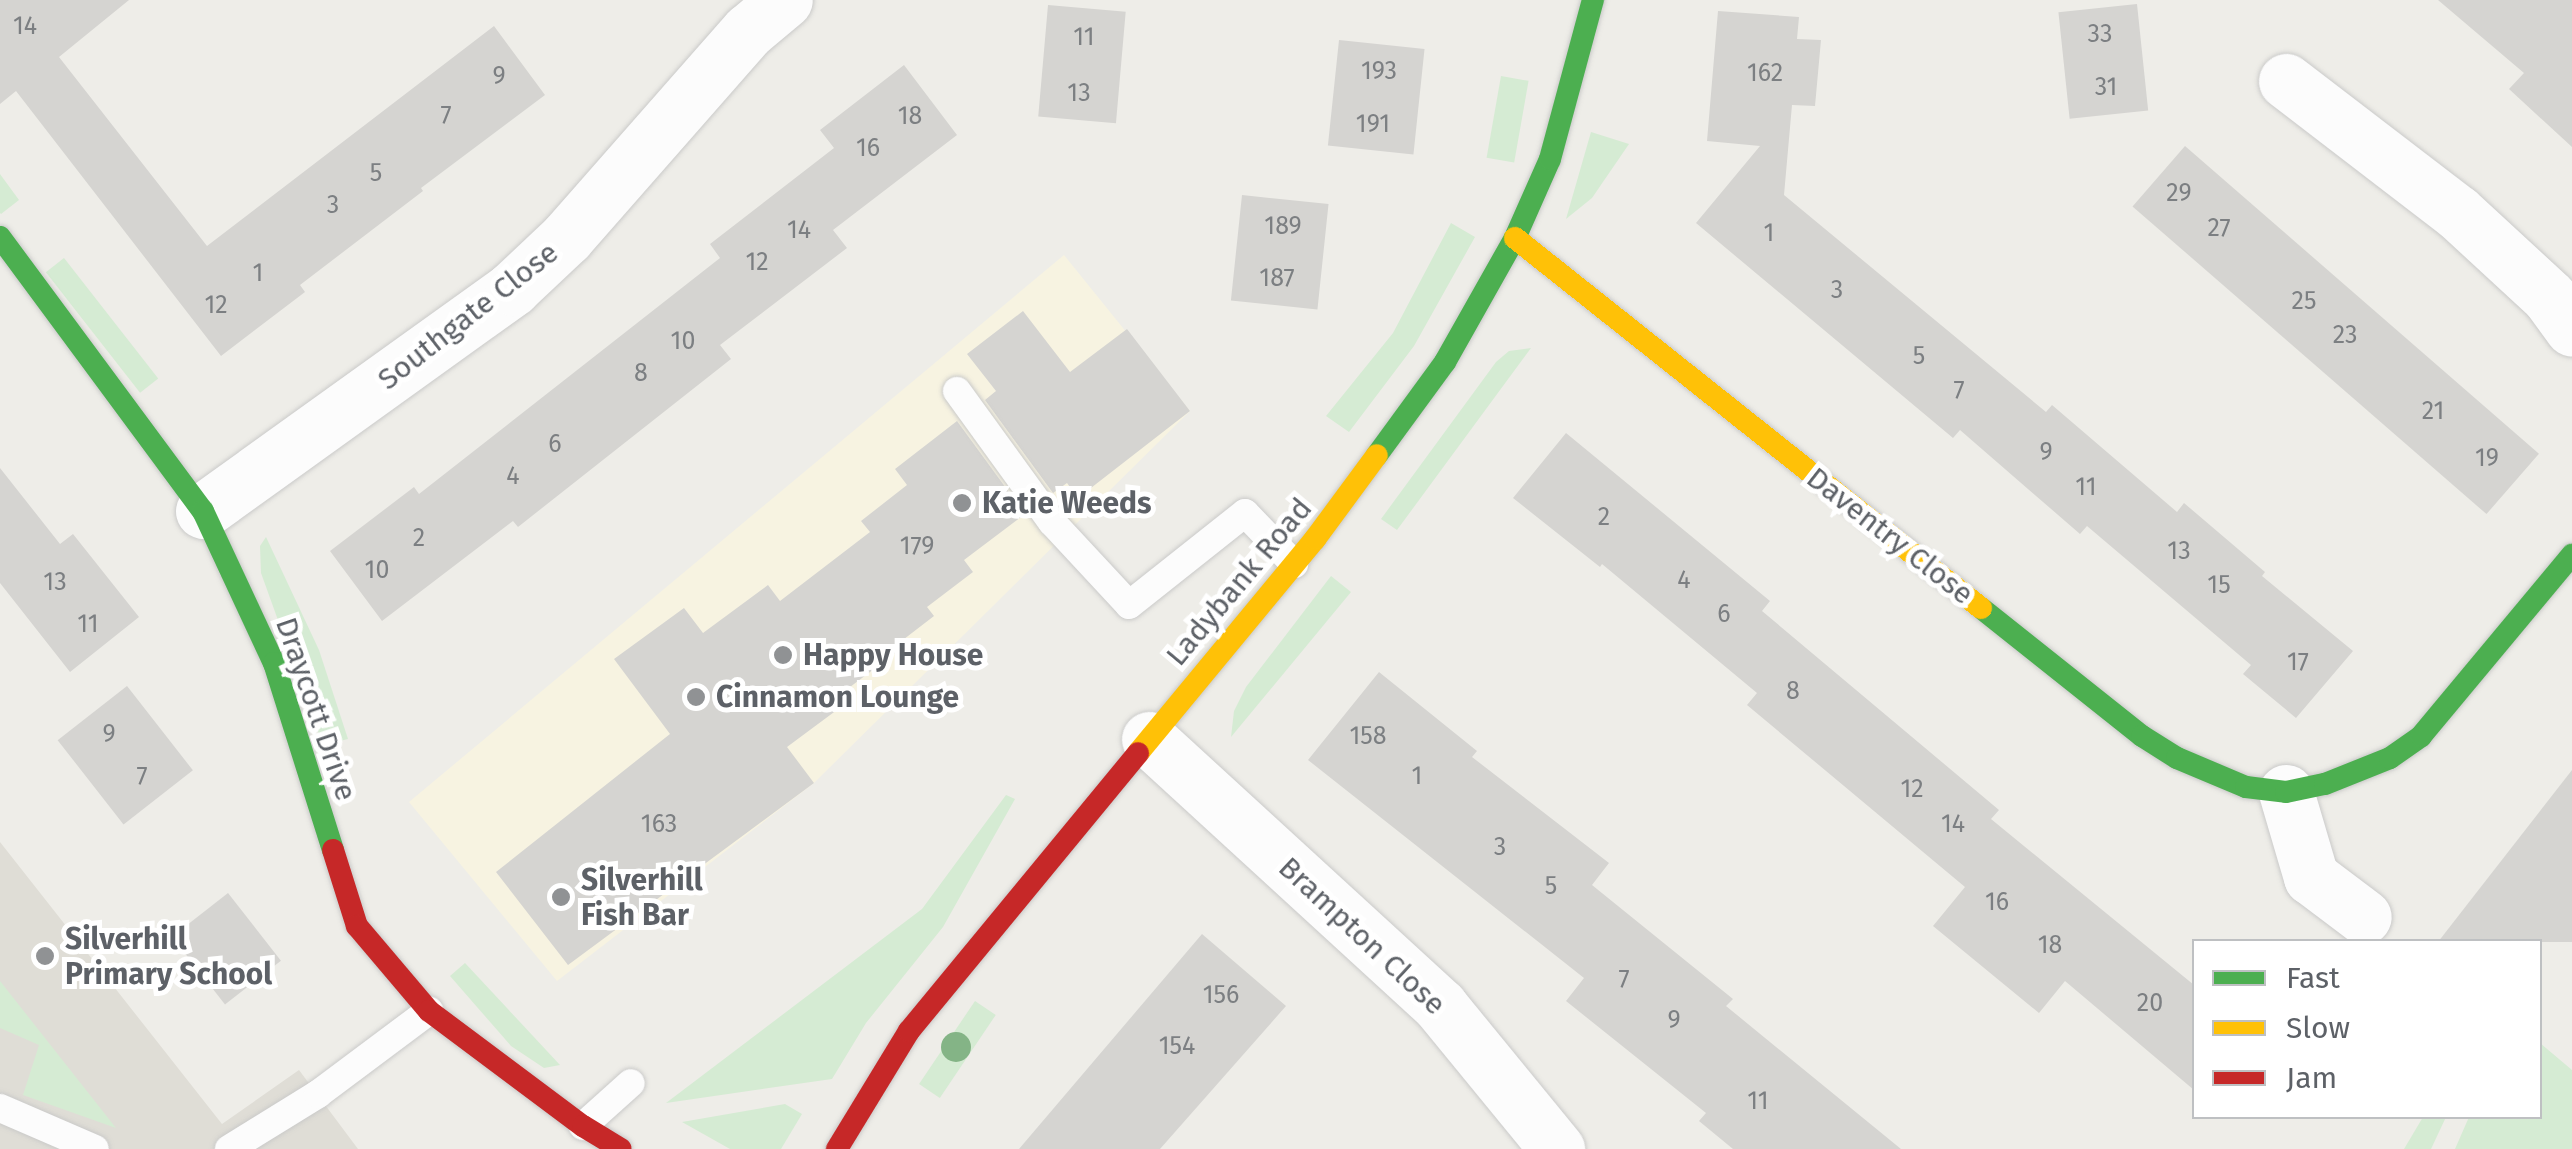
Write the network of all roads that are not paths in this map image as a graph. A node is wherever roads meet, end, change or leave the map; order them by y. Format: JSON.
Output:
{"nodes":[{"id":1,"x":785,"y":0,"type":"edge"},
{"id":2,"x":1593,"y":0,"type":"edge"},
{"id":3,"x":2286,"y":81,"type":"dead end"},
{"id":4,"x":0,"y":236,"type":"edge"},
{"id":5,"x":1515,"y":238,"type":"junction"},
{"id":6,"x":2572,"y":328,"type":"edge"},
{"id":7,"x":956,"y":391,"type":"dead end"},
{"id":8,"x":203,"y":511,"type":"junction"},
{"id":9,"x":2572,"y":555,"type":"edge"},
{"id":10,"x":1294,"y":564,"type":"junction"},
{"id":11,"x":1149,"y":739,"type":"junction"},
{"id":12,"x":2286,"y":792,"type":"junction"},
{"id":13,"x":2364,"y":917,"type":"dead end"},
{"id":14,"x":429,"y":1011,"type":"junction"},
{"id":15,"x":631,"y":1083,"type":"dead end"},
{"id":16,"x":0,"y":1108,"type":"edge"},
{"id":17,"x":583,"y":1126,"type":"junction"},
{"id":18,"x":94,"y":1149,"type":"edge"},
{"id":19,"x":229,"y":1149,"type":"edge"},
{"id":20,"x":621,"y":1149,"type":"edge"},
{"id":21,"x":837,"y":1149,"type":"edge"},
{"id":22,"x":1558,"y":1149,"type":"edge"}],
"edges":[{"from":1,"to":8,"type":"street","name":"Southgate Close"},
{"from":2,"to":5,"type":"street","name":"Ladybank Road"},
{"from":3,"to":6,"type":"street"},
{"from":4,"to":8,"type":"street","name":"Draycott Drive"},
{"from":5,"to":10,"type":"street","name":"Ladybank Road"},
{"from":5,"to":12,"type":"street","name":"Daventry Close"},
{"from":7,"to":10,"type":"lane"},
{"from":8,"to":14,"type":"street","name":"Draycott Drive"},
{"from":9,"to":12,"type":"street","name":"Daventry Close"},
{"from":10,"to":11,"type":"street","name":"Ladybank Road"},
{"from":11,"to":21,"type":"street","name":"Ladybank Road"},
{"from":11,"to":22,"type":"street","name":"Brampton Close"},
{"from":12,"to":13,"type":"street"},
{"from":14,"to":17,"type":"street","name":"Draycott Drive"},
{"from":14,"to":19,"type":"lane"},
{"from":15,"to":17,"type":"lane"},
{"from":16,"to":18,"type":"lane"},
{"from":17,"to":20,"type":"street","name":"Draycott Drive"}]}
